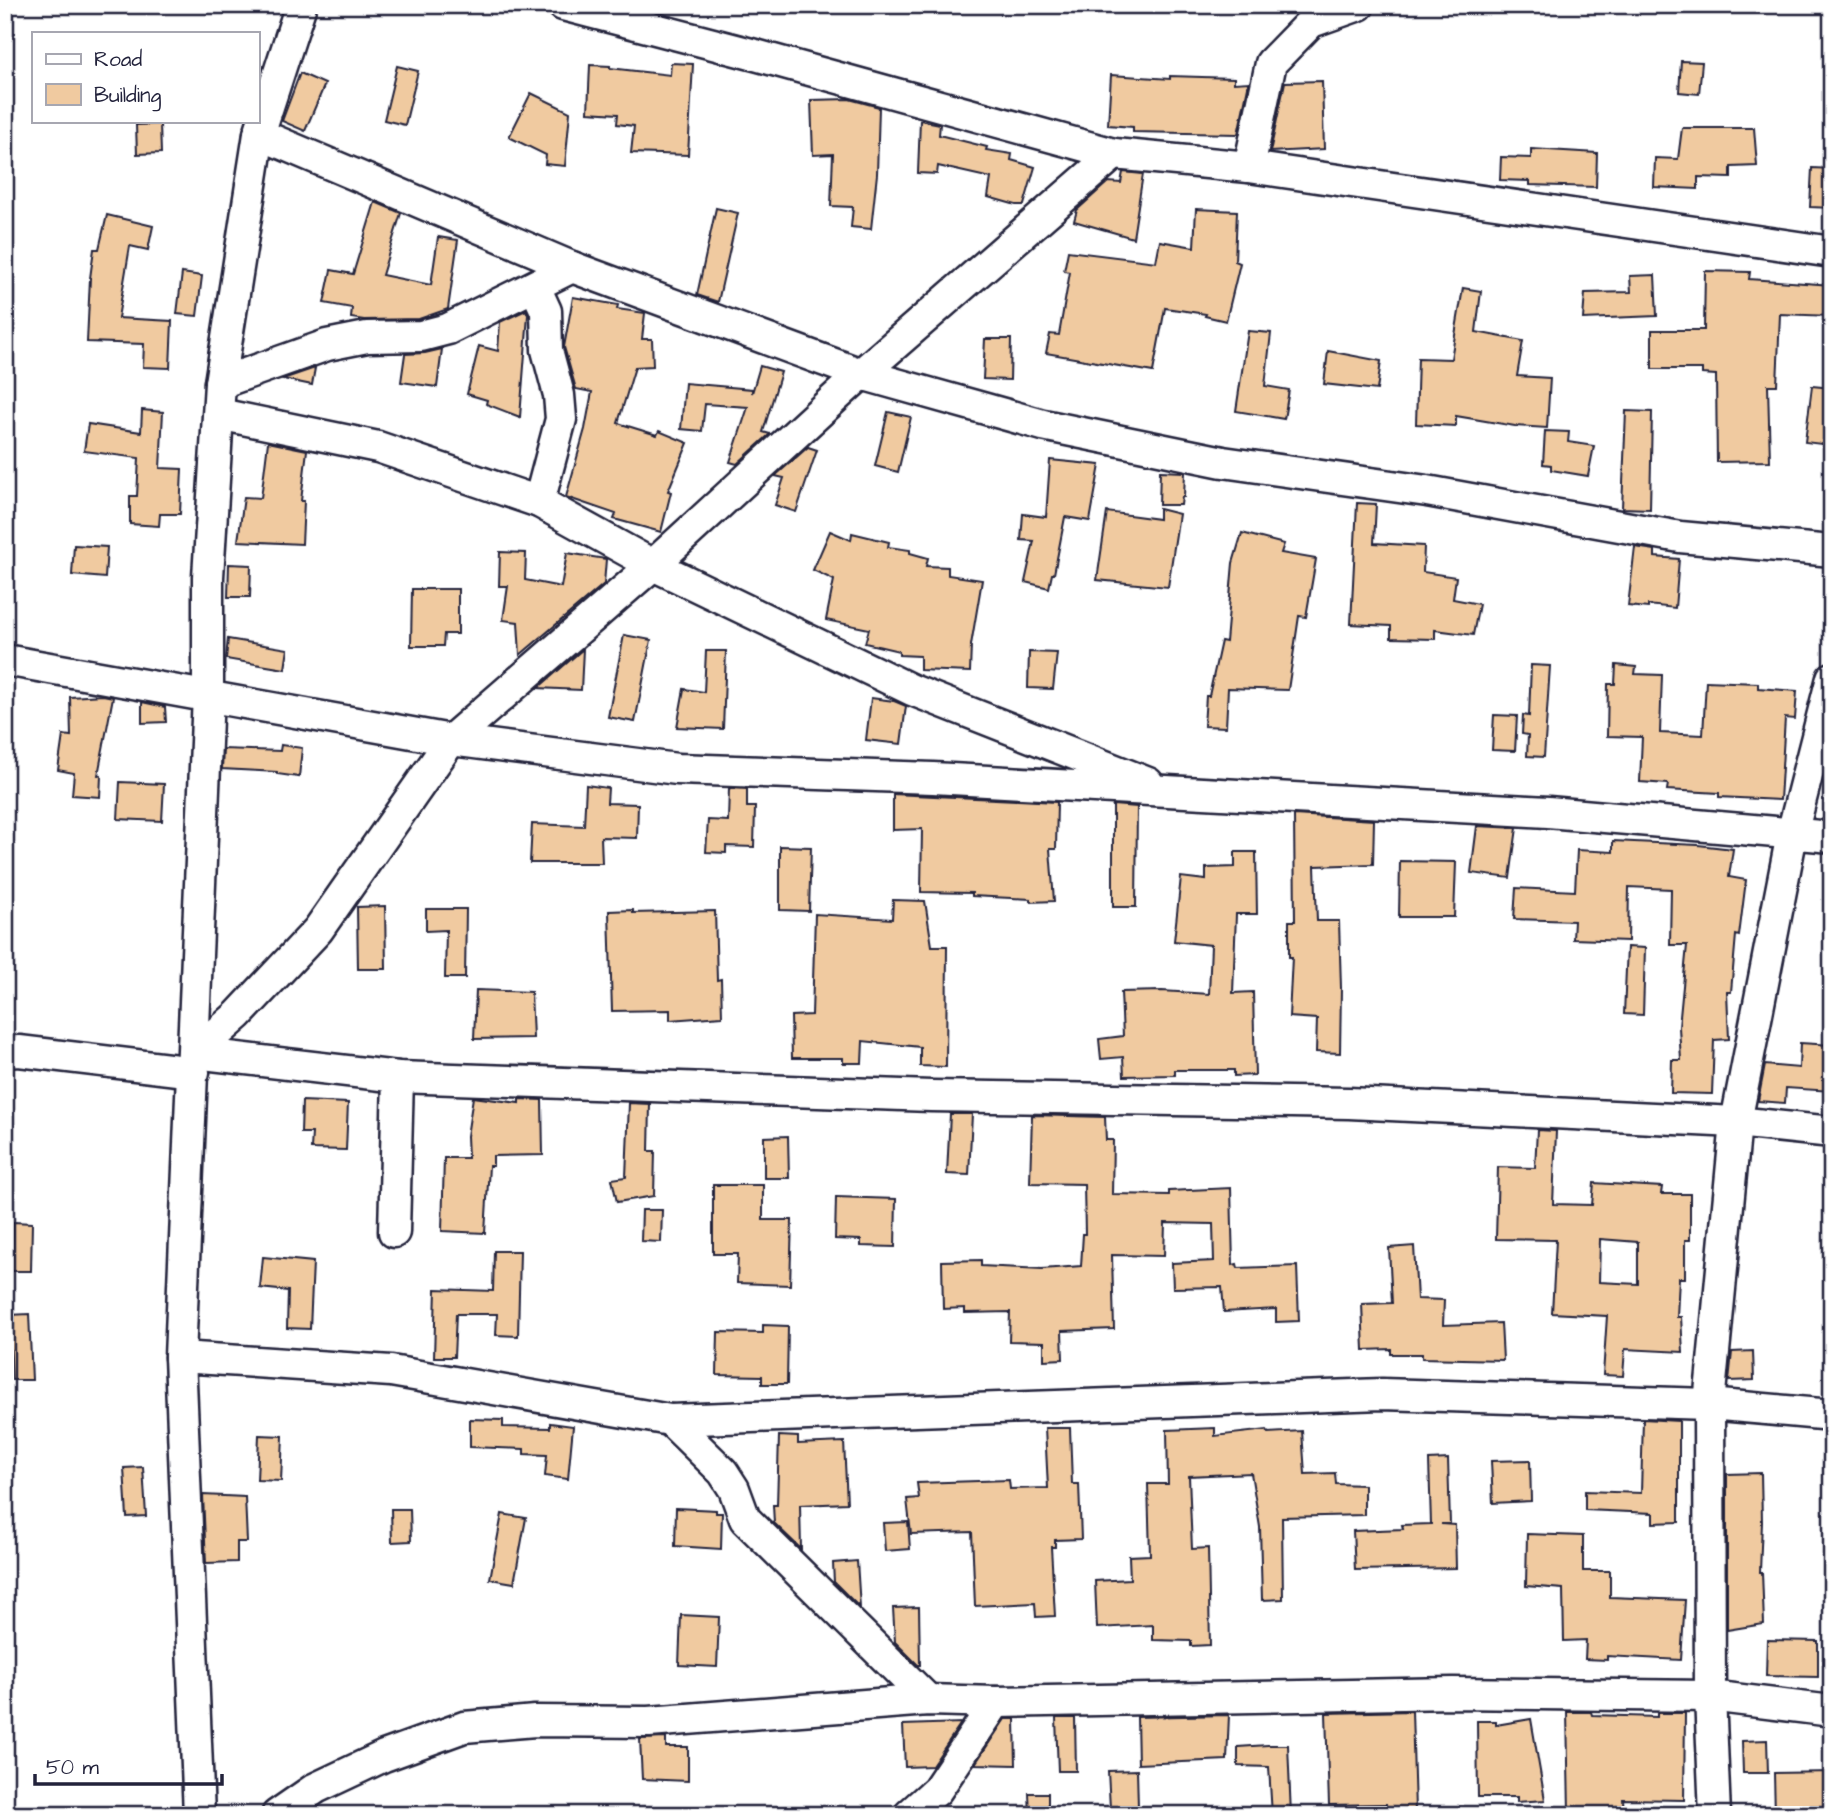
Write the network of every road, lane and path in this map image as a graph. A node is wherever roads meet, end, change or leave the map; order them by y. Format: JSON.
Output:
{"nodes":[{"id":1,"x":301,"y":5,"type":"edge"},
{"id":2,"x":564,"y":5,"type":"edge"},
{"id":3,"x":1359,"y":5,"type":"edge"},
{"id":4,"x":259,"y":134,"type":"junction"},
{"id":5,"x":1114,"y":154,"type":"junction"},
{"id":6,"x":1249,"y":167,"type":"junction"},
{"id":7,"x":1832,"y":252,"type":"edge"},
{"id":8,"x":572,"y":267,"type":"junction"},
{"id":9,"x":535,"y":287,"type":"junction"},
{"id":10,"x":861,"y":374,"type":"junction"},
{"id":11,"x":220,"y":383,"type":"junction"},
{"id":12,"x":219,"y":414,"type":"junction"},
{"id":13,"x":539,"y":502,"type":"junction"},
{"id":14,"x":1832,"y":551,"type":"edge"},
{"id":15,"x":653,"y":565,"type":"junction"},
{"id":16,"x":5,"y":660,"type":"edge"},
{"id":17,"x":1832,"y":678,"type":"edge"},
{"id":18,"x":208,"y":695,"type":"junction"},
{"id":19,"x":452,"y":740,"type":"junction"},
{"id":20,"x":1171,"y":792,"type":"junction"},
{"id":21,"x":1792,"y":834,"type":"junction"},
{"id":22,"x":1832,"y":837,"type":"edge"},
{"id":23,"x":5,"y":1052,"type":"edge"},
{"id":24,"x":194,"y":1062,"type":"junction"},
{"id":25,"x":398,"y":1077,"type":"junction"},
{"id":26,"x":1736,"y":1122,"type":"junction"},
{"id":27,"x":1832,"y":1132,"type":"edge"},
{"id":28,"x":394,"y":1232,"type":"dead end"},
{"id":29,"x":180,"y":1357,"type":"junction"},
{"id":30,"x":1709,"y":1404,"type":"junction"},
{"id":31,"x":1832,"y":1415,"type":"edge"},
{"id":32,"x":670,"y":1420,"type":"junction"},
{"id":33,"x":1710,"y":1696,"type":"junction"},
{"id":34,"x":928,"y":1700,"type":"junction"},
{"id":35,"x":996,"y":1702,"type":"junction"},
{"id":36,"x":1832,"y":1711,"type":"edge"},
{"id":37,"x":199,"y":1815,"type":"edge"},
{"id":38,"x":277,"y":1815,"type":"edge"},
{"id":39,"x":909,"y":1815,"type":"edge"},
{"id":40,"x":1715,"y":1815,"type":"edge"}],
"edges":[{"from":1,"to":4,"type":"street"},
{"from":2,"to":5,"type":"street"},
{"from":3,"to":6,"type":"street"},
{"from":4,"to":8,"type":"street"},
{"from":4,"to":11,"type":"street"},
{"from":5,"to":6,"type":"street"},
{"from":5,"to":10,"type":"street"},
{"from":6,"to":7,"type":"street"},
{"from":8,"to":9,"type":"street"},
{"from":8,"to":10,"type":"street"},
{"from":9,"to":11,"type":"street"},
{"from":9,"to":13,"type":"street"},
{"from":10,"to":14,"type":"street"},
{"from":10,"to":15,"type":"street"},
{"from":11,"to":12,"type":"street"},
{"from":12,"to":13,"type":"street"},
{"from":12,"to":18,"type":"street"},
{"from":13,"to":15,"type":"street"},
{"from":15,"to":19,"type":"street"},
{"from":15,"to":20,"type":"street"},
{"from":16,"to":18,"type":"street"},
{"from":17,"to":21,"type":"street"},
{"from":18,"to":19,"type":"street"},
{"from":18,"to":24,"type":"street"},
{"from":19,"to":20,"type":"street"},
{"from":19,"to":24,"type":"street"},
{"from":20,"to":21,"type":"street"},
{"from":21,"to":22,"type":"street"},
{"from":21,"to":26,"type":"street"},
{"from":23,"to":24,"type":"street"},
{"from":24,"to":25,"type":"street"},
{"from":24,"to":29,"type":"street"},
{"from":25,"to":26,"type":"street"},
{"from":25,"to":28,"type":"street"},
{"from":26,"to":27,"type":"street"},
{"from":26,"to":30,"type":"street"},
{"from":29,"to":32,"type":"street"},
{"from":29,"to":37,"type":"street"},
{"from":30,"to":31,"type":"street"},
{"from":30,"to":32,"type":"street"},
{"from":30,"to":33,"type":"street"},
{"from":32,"to":34,"type":"street"},
{"from":33,"to":35,"type":"street"},
{"from":33,"to":36,"type":"street"},
{"from":33,"to":40,"type":"street"},
{"from":34,"to":35,"type":"street"},
{"from":34,"to":38,"type":"street"},
{"from":35,"to":39,"type":"street"}]}
